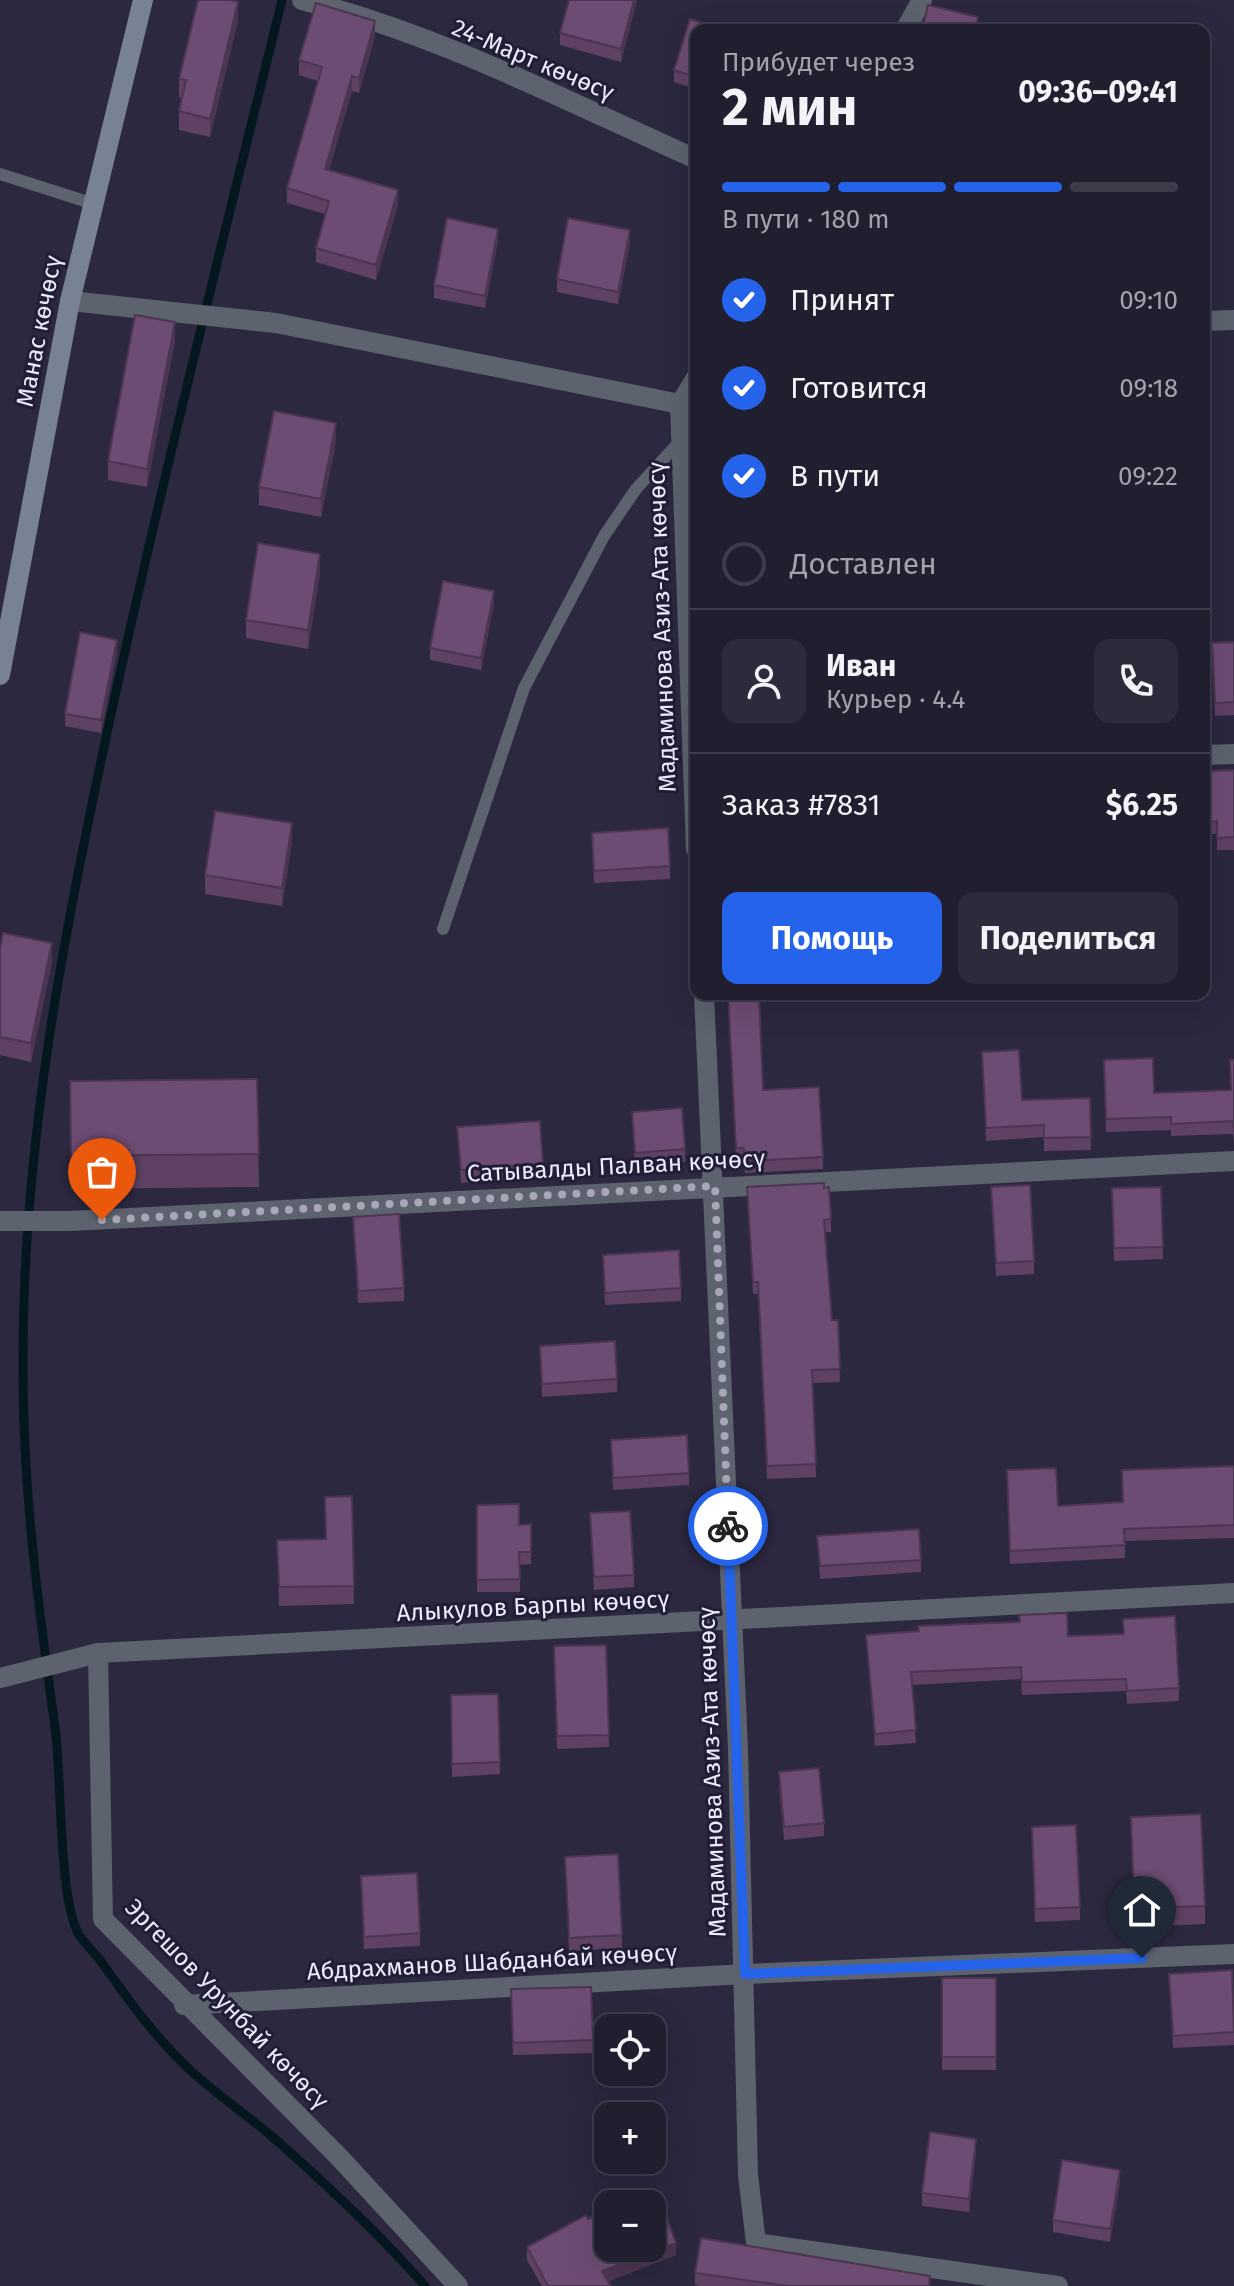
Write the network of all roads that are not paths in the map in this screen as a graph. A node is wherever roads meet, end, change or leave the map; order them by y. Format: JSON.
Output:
{"nodes":[{"id":1,"x":143,"y":0,"type":"edge"},
{"id":2,"x":302,"y":0,"type":"edge"},
{"id":3,"x":922,"y":0,"type":"edge"},
{"id":4,"x":908,"y":24,"type":"edge"},
{"id":5,"x":690,"y":156,"type":"edge"},
{"id":6,"x":0,"y":174,"type":"edge"},
{"id":7,"x":91,"y":203,"type":"junction"},
{"id":8,"x":70,"y":301,"type":"junction"},
{"id":9,"x":1234,"y":320,"type":"edge"},
{"id":10,"x":1210,"y":321,"type":"edge"},
{"id":11,"x":690,"y":388,"type":"edge"},
{"id":12,"x":680,"y":404,"type":"junction"},
{"id":13,"x":682,"y":439,"type":"junction"},
{"id":14,"x":690,"y":665,"type":"edge"},
{"id":15,"x":0,"y":675,"type":"edge"},
{"id":16,"x":1234,"y":754,"type":"edge"},
{"id":17,"x":1210,"y":755,"type":"edge"},
{"id":18,"x":443,"y":929,"type":"dead end"},
{"id":19,"x":704,"y":1000,"type":"edge"},
{"id":20,"x":1234,"y":1161,"type":"edge"},
{"id":21,"x":715,"y":1186,"type":"junction"},
{"id":22,"x":0,"y":1221,"type":"edge"},
{"id":23,"x":1234,"y":1593,"type":"edge"},
{"id":24,"x":732,"y":1622,"type":"junction"},
{"id":25,"x":98,"y":1653,"type":"junction"},
{"id":26,"x":0,"y":1678,"type":"edge"},
{"id":27,"x":1234,"y":1954,"type":"edge"},
{"id":28,"x":745,"y":1974,"type":"junction"},
{"id":29,"x":184,"y":2005,"type":"junction"},
{"id":30,"x":458,"y":2286,"type":"edge"},
{"id":31,"x":1058,"y":2286,"type":"edge"}],
"edges":[{"from":1,"to":7,"type":"main road","name":"Манас көчөсү"},
{"from":2,"to":5,"type":"street","name":"24-Март көчөсү"},
{"from":3,"to":4,"type":"street"},
{"from":6,"to":7,"type":"lane"},
{"from":7,"to":8,"type":"main road","name":"Манас көчөсү"},
{"from":8,"to":12,"type":"street"},
{"from":8,"to":15,"type":"main road","name":"Манас көчөсү"},
{"from":9,"to":10,"type":"street"},
{"from":11,"to":12,"type":"street"},
{"from":12,"to":13,"type":"street","name":"Мадаминова Азиз-Ата көчөсү"},
{"from":13,"to":14,"type":"street","name":"Мадаминова Азиз-Ата көчөсү"},
{"from":13,"to":18,"type":"lane"},
{"from":16,"to":17,"type":"street"},
{"from":19,"to":21,"type":"street","name":"Мадаминова Азиз-Ата көчөсү"},
{"from":20,"to":21,"type":"street","name":"Сатывалды Палван көчөсү"},
{"from":21,"to":22,"type":"street","name":"Сатывалды Палван көчөсү"},
{"from":21,"to":24,"type":"street","name":"Мадаминова Азиз-Ата көчөсү"},
{"from":23,"to":24,"type":"street","name":"Алыкулов Барпы көчөсү"},
{"from":24,"to":25,"type":"street","name":"Алыкулов Барпы көчөсү"},
{"from":24,"to":28,"type":"street","name":"Мадаминова Азиз-Ата көчөсү"},
{"from":25,"to":26,"type":"street","name":"Алыкулов Барпы көчөсү"},
{"from":25,"to":29,"type":"street","name":"Эргешов Урунбай көчөсү"},
{"from":27,"to":28,"type":"street","name":"Абдрахманов Шабданбай көчөсү"},
{"from":28,"to":29,"type":"street","name":"Абдрахманов Шабданбай көчөсү"},
{"from":28,"to":31,"type":"street","name":"Мадаминова Азиз-Ата көчөсү"},
{"from":29,"to":30,"type":"street","name":"Эргешов Урунбай көчөсү"}]}
